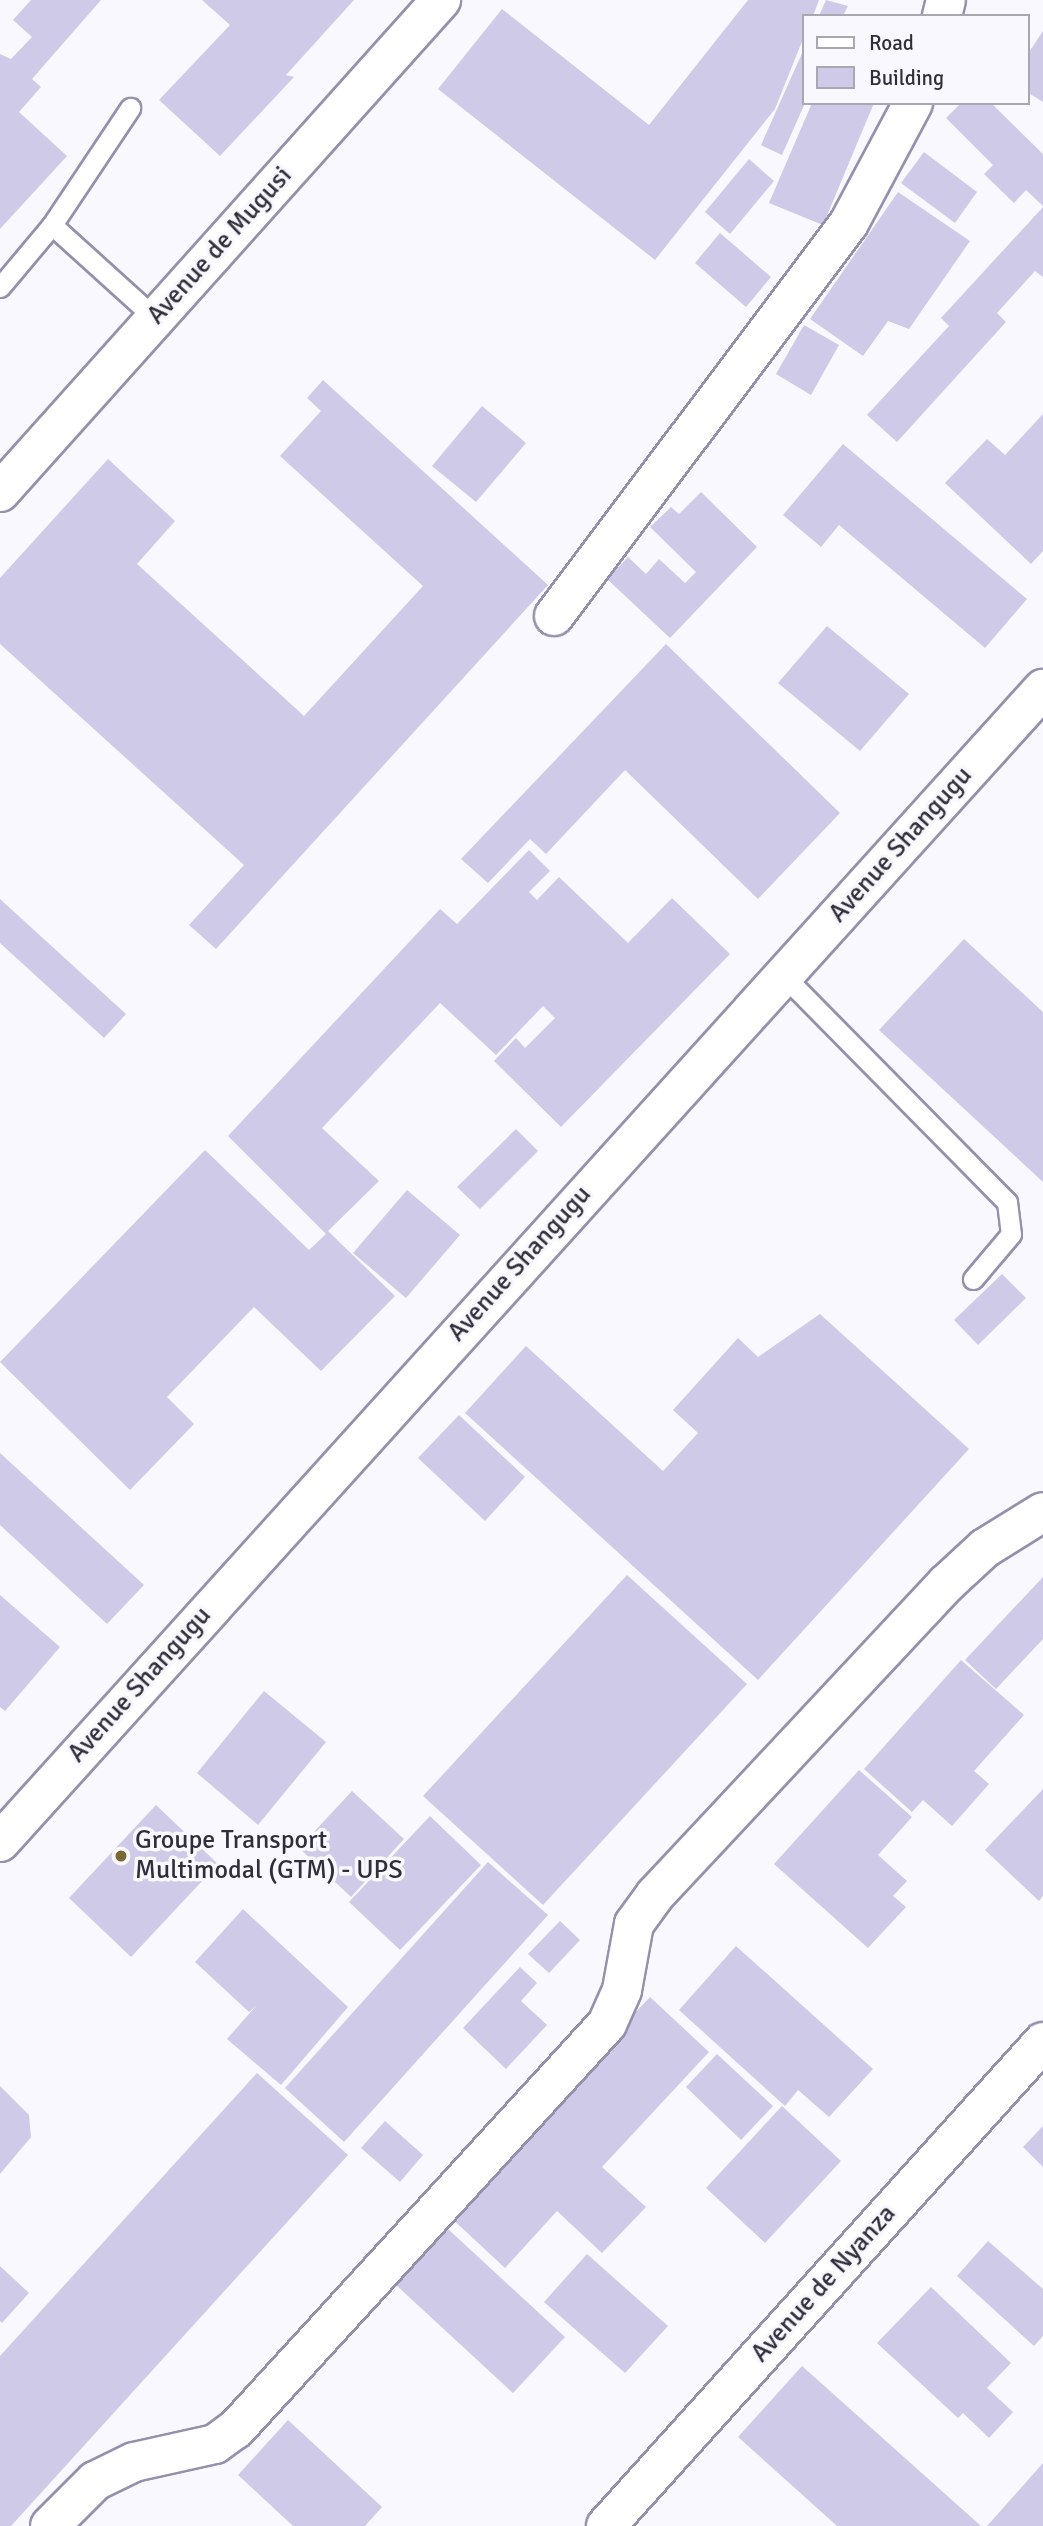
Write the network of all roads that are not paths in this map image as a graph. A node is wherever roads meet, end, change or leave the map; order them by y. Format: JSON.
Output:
{"nodes":[{"id":1,"x":442,"y":0,"type":"edge"},
{"id":2,"x":912,"y":105,"type":"edge"},
{"id":3,"x":130,"y":108,"type":"dead end"},
{"id":4,"x":51,"y":225,"type":"junction"},
{"id":5,"x":0,"y":287,"type":"edge"},
{"id":6,"x":155,"y":318,"type":"junction"},
{"id":7,"x":0,"y":492,"type":"edge"},
{"id":8,"x":554,"y":616,"type":"dead end"},
{"id":9,"x":1043,"y":689,"type":"edge"},
{"id":10,"x":783,"y":975,"type":"junction"},
{"id":11,"x":973,"y":1279,"type":"dead end"},
{"id":12,"x":1043,"y":1512,"type":"edge"},
{"id":13,"x":0,"y":1842,"type":"edge"},
{"id":14,"x":1043,"y":2042,"type":"edge"},
{"id":15,"x":50,"y":2526,"type":"edge"},
{"id":16,"x":606,"y":2526,"type":"edge"}],
"edges":[{"from":1,"to":6,"type":"street","name":"Avenue de Mugusi"},
{"from":2,"to":8,"type":"street"},
{"from":3,"to":4,"type":"lane"},
{"from":4,"to":5,"type":"lane"},
{"from":4,"to":6,"type":"lane"},
{"from":6,"to":7,"type":"street","name":"Avenue de Mugusi"},
{"from":9,"to":10,"type":"street","name":"Avenue Shangugu"},
{"from":10,"to":11,"type":"lane"},
{"from":10,"to":13,"type":"street","name":"Avenue Shangugu"},
{"from":12,"to":15,"type":"street"},
{"from":14,"to":16,"type":"street","name":"Avenue de Nyanza"}]}
